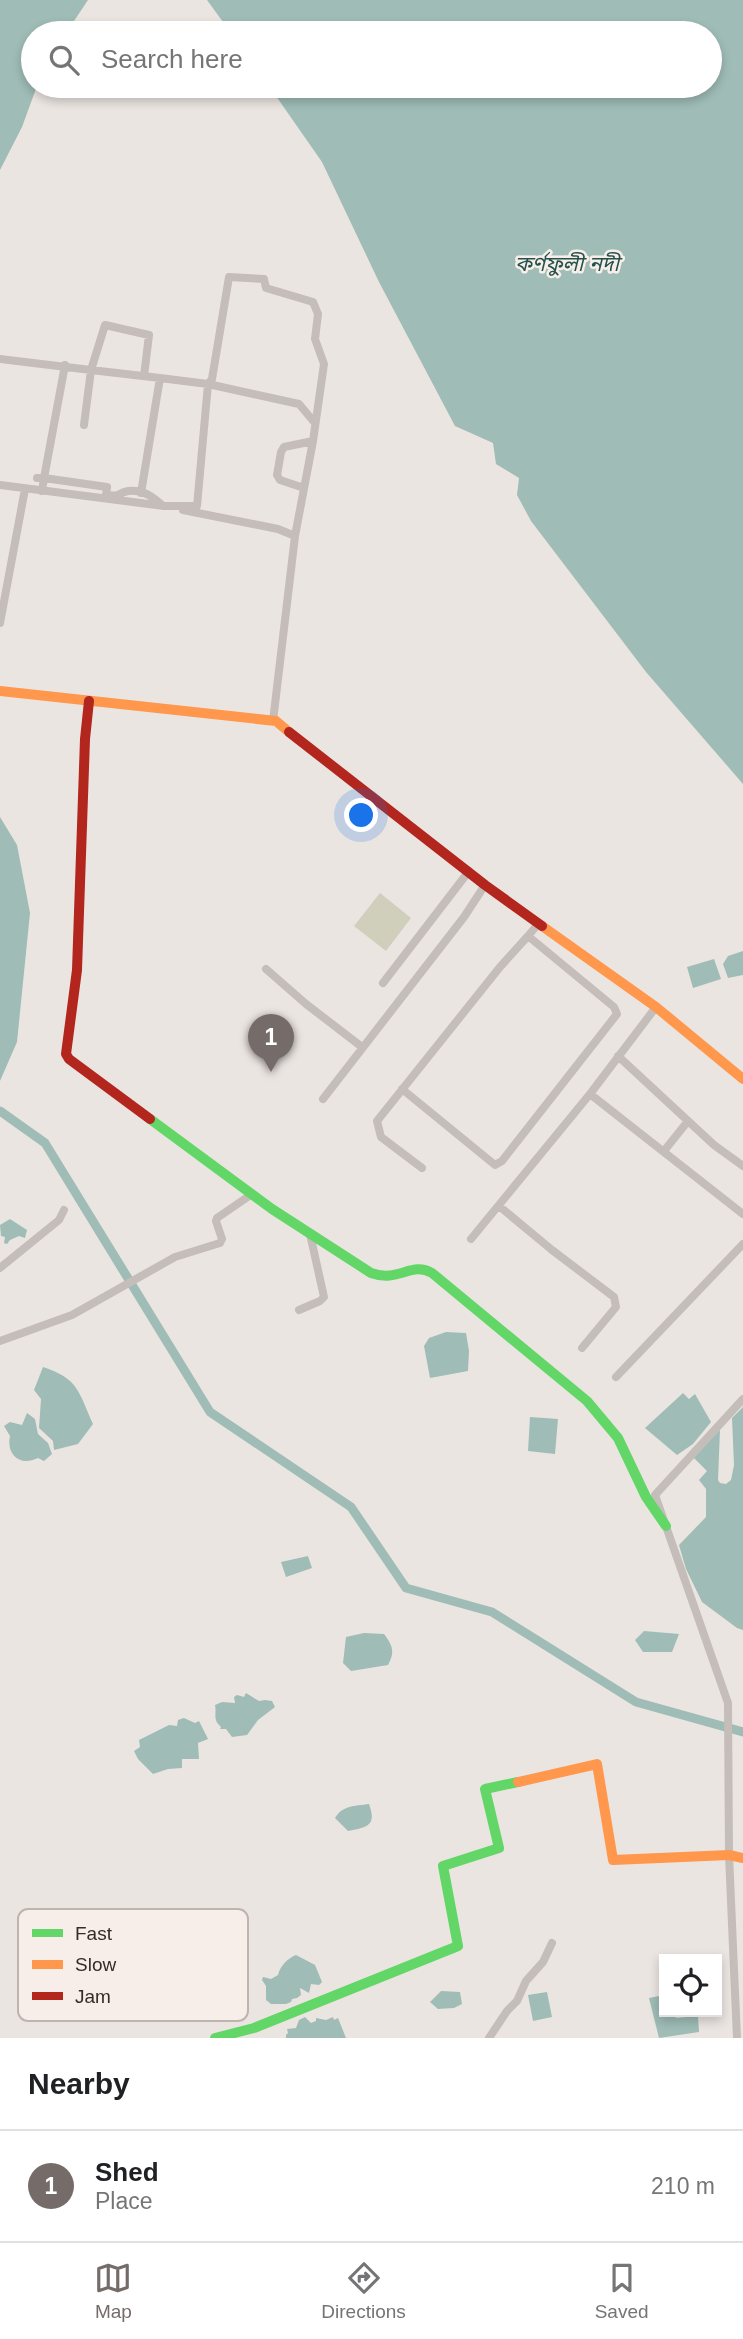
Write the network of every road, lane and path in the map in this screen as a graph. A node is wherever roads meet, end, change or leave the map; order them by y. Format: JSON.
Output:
{"nodes":[{"id":1,"x":0,"y":359,"type":"edge"},
{"id":2,"x":65,"y":365,"type":"junction"},
{"id":3,"x":91,"y":370,"type":"junction"},
{"id":4,"x":144,"y":376,"type":"junction"},
{"id":5,"x":160,"y":378,"type":"junction"},
{"id":6,"x":208,"y":384,"type":"junction"},
{"id":7,"x":315,"y":423,"type":"junction"},
{"id":8,"x":84,"y":425,"type":"dead end"},
{"id":9,"x":313,"y":441,"type":"junction"},
{"id":10,"x":40,"y":478,"type":"junction"},
{"id":11,"x":0,"y":485,"type":"edge"},
{"id":12,"x":304,"y":488,"type":"junction"},
{"id":13,"x":25,"y":489,"type":"junction"},
{"id":14,"x":42,"y":491,"type":"junction"},
{"id":15,"x":141,"y":493,"type":"junction"},
{"id":16,"x":163,"y":506,"type":"junction"},
{"id":17,"x":295,"y":536,"type":"junction"},
{"id":18,"x":0,"y":623,"type":"edge"},
{"id":19,"x":0,"y":691,"type":"edge"},
{"id":20,"x":89,"y":701,"type":"junction"},
{"id":21,"x":272,"y":721,"type":"junction"},
{"id":22,"x":468,"y":871,"type":"junction"},
{"id":23,"x":485,"y":885,"type":"junction"},
{"id":24,"x":539,"y":923,"type":"junction"},
{"id":25,"x":528,"y":936,"type":"junction"},
{"id":26,"x":266,"y":969,"type":"dead end"},
{"id":27,"x":383,"y":984,"type":"dead end"},
{"id":28,"x":656,"y":1007,"type":"junction"},
{"id":29,"x":362,"y":1047,"type":"junction"},
{"id":30,"x":618,"y":1056,"type":"junction"},
{"id":31,"x":743,"y":1079,"type":"edge"},
{"id":32,"x":402,"y":1089,"type":"junction"},
{"id":33,"x":590,"y":1094,"type":"junction"},
{"id":34,"x":323,"y":1099,"type":"dead end"},
{"id":35,"x":688,"y":1121,"type":"junction"},
{"id":36,"x":664,"y":1151,"type":"junction"},
{"id":37,"x":743,"y":1166,"type":"edge"},
{"id":38,"x":422,"y":1168,"type":"dead end"},
{"id":39,"x":251,"y":1194,"type":"junction"},
{"id":40,"x":499,"y":1206,"type":"junction"},
{"id":41,"x":64,"y":1210,"type":"dead end"},
{"id":42,"x":743,"y":1214,"type":"edge"},
{"id":43,"x":310,"y":1234,"type":"junction"},
{"id":44,"x":471,"y":1240,"type":"dead end"},
{"id":45,"x":743,"y":1244,"type":"edge"},
{"id":46,"x":0,"y":1268,"type":"edge"},
{"id":47,"x":299,"y":1310,"type":"dead end"},
{"id":48,"x":0,"y":1341,"type":"edge"},
{"id":49,"x":582,"y":1349,"type":"dead end"},
{"id":50,"x":616,"y":1377,"type":"dead end"},
{"id":51,"x":743,"y":1399,"type":"edge"},
{"id":52,"x":666,"y":1526,"type":"junction"},
{"id":53,"x":729,"y":1855,"type":"junction"},
{"id":54,"x":743,"y":1858,"type":"edge"},
{"id":55,"x":552,"y":1943,"type":"dead end"},
{"id":56,"x":215,"y":2038,"type":"edge"},
{"id":57,"x":489,"y":2038,"type":"edge"},
{"id":58,"x":737,"y":2038,"type":"edge"}],
"edges":[{"from":1,"to":2,"type":"street"},
{"from":2,"to":3,"type":"street"},
{"from":2,"to":10,"type":"street"},
{"from":3,"to":4,"type":"street"},
{"from":3,"to":4,"type":"street"},
{"from":3,"to":8,"type":"street"},
{"from":4,"to":5,"type":"street"},
{"from":5,"to":6,"type":"street"},
{"from":5,"to":15,"type":"street"},
{"from":6,"to":7,"type":"street"},
{"from":6,"to":7,"type":"street"},
{"from":6,"to":16,"type":"street"},
{"from":7,"to":9,"type":"street"},
{"from":9,"to":12,"type":"street"},
{"from":9,"to":12,"type":"street"},
{"from":10,"to":14,"type":"street"},
{"from":10,"to":15,"type":"street"},
{"from":11,"to":13,"type":"street"},
{"from":12,"to":17,"type":"street"},
{"from":13,"to":14,"type":"street"},
{"from":13,"to":18,"type":"street"},
{"from":14,"to":16,"type":"street"},
{"from":15,"to":16,"type":"street"},
{"from":16,"to":17,"type":"street"},
{"from":17,"to":21,"type":"street"},
{"from":19,"to":20,"type":"street"},
{"from":20,"to":21,"type":"street"},
{"from":20,"to":39,"type":"street"},
{"from":21,"to":22,"type":"street"},
{"from":22,"to":23,"type":"street"},
{"from":22,"to":27,"type":"street"},
{"from":23,"to":24,"type":"street"},
{"from":23,"to":29,"type":"street"},
{"from":24,"to":25,"type":"street"},
{"from":24,"to":28,"type":"street"},
{"from":25,"to":32,"type":"street"},
{"from":25,"to":32,"type":"street"},
{"from":26,"to":29,"type":"street"},
{"from":28,"to":30,"type":"street"},
{"from":28,"to":31,"type":"street"},
{"from":29,"to":34,"type":"street"},
{"from":30,"to":33,"type":"street"},
{"from":30,"to":35,"type":"street"},
{"from":32,"to":38,"type":"street"},
{"from":33,"to":36,"type":"street"},
{"from":33,"to":40,"type":"street"},
{"from":35,"to":36,"type":"street"},
{"from":35,"to":37,"type":"street"},
{"from":36,"to":42,"type":"street"},
{"from":39,"to":43,"type":"street"},
{"from":39,"to":48,"type":"street"},
{"from":40,"to":44,"type":"street"},
{"from":40,"to":49,"type":"street"},
{"from":41,"to":46,"type":"street"},
{"from":43,"to":47,"type":"street"},
{"from":43,"to":52,"type":"street"},
{"from":45,"to":50,"type":"street"},
{"from":51,"to":52,"type":"street"},
{"from":52,"to":53,"type":"street"},
{"from":53,"to":54,"type":"street"},
{"from":53,"to":56,"type":"street"},
{"from":53,"to":58,"type":"street"},
{"from":55,"to":57,"type":"street"}]}
